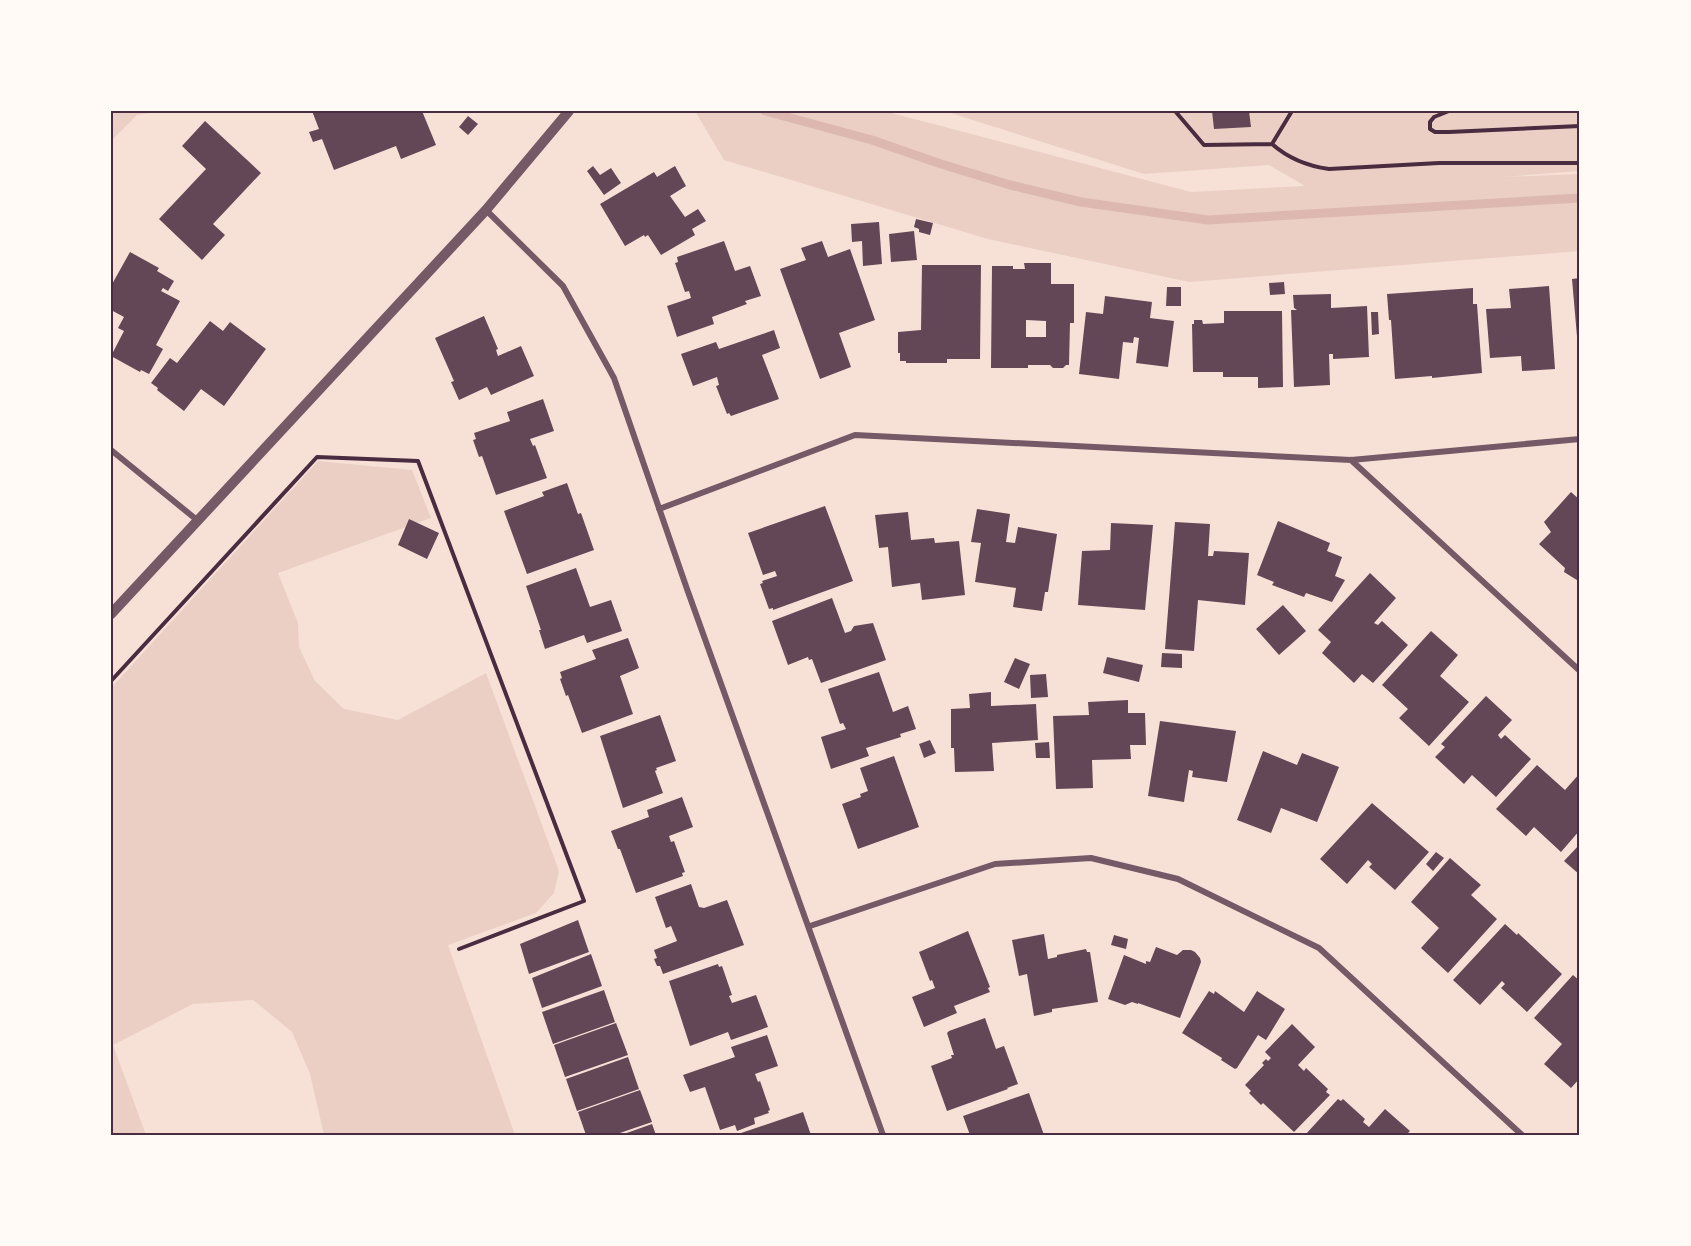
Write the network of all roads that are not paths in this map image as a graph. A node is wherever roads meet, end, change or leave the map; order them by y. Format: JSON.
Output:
{"nodes":[{"id":1,"x":569,"y":111,"type":"edge"},
{"id":2,"x":486,"y":210,"type":"junction"},
{"id":3,"x":1580,"y":439,"type":"edge"},
{"id":4,"x":111,"y":450,"type":"edge"},
{"id":5,"x":1351,"y":460,"type":"junction"},
{"id":6,"x":659,"y":509,"type":"junction"},
{"id":7,"x":197,"y":520,"type":"junction"},
{"id":8,"x":111,"y":614,"type":"edge"},
{"id":9,"x":1580,"y":671,"type":"edge"},
{"id":10,"x":810,"y":926,"type":"junction"},
{"id":11,"x":883,"y":1135,"type":"edge"},
{"id":12,"x":1522,"y":1135,"type":"edge"}],
"edges":[{"from":1,"to":2,"type":"street"},
{"from":2,"to":6,"type":"street"},
{"from":2,"to":7,"type":"street"},
{"from":3,"to":5,"type":"street"},
{"from":4,"to":7,"type":"street"},
{"from":5,"to":6,"type":"street"},
{"from":5,"to":9,"type":"street"},
{"from":6,"to":10,"type":"street"},
{"from":7,"to":8,"type":"street"},
{"from":10,"to":11,"type":"street"},
{"from":10,"to":12,"type":"street"}]}
